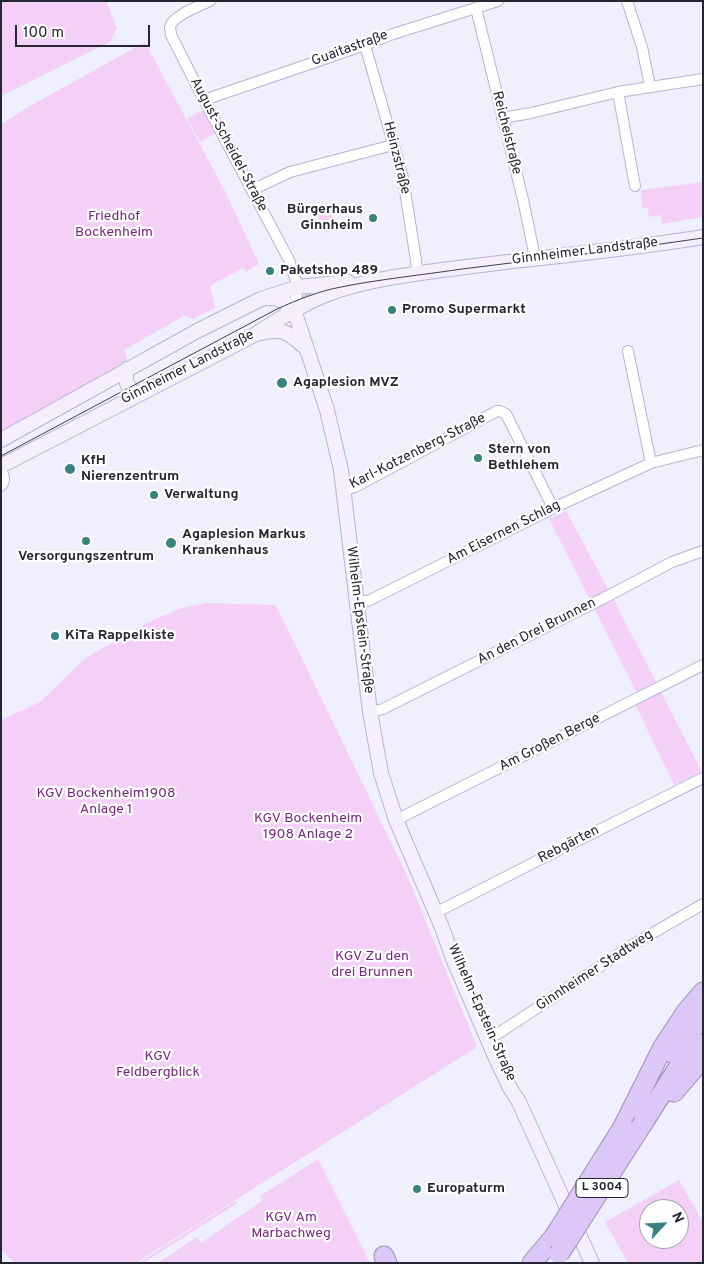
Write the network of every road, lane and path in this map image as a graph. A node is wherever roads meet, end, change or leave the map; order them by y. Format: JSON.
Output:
{"nodes":[{"id":1,"x":210,"y":1,"type":"edge"},
{"id":2,"x":627,"y":1,"type":"edge"},
{"id":3,"x":492,"y":2,"type":"edge"},
{"id":4,"x":476,"y":8,"type":"junction"},
{"id":5,"x":365,"y":45,"type":"junction"},
{"id":6,"x":703,"y":78,"type":"edge"},
{"id":7,"x":650,"y":86,"type":"junction"},
{"id":8,"x":618,"y":92,"type":"junction"},
{"id":9,"x":204,"y":100,"type":"junction"},
{"id":10,"x":502,"y":118,"type":"junction"},
{"id":11,"x":393,"y":145,"type":"junction"},
{"id":12,"x":634,"y":186,"type":"dead end"},
{"id":13,"x":252,"y":190,"type":"junction"},
{"id":14,"x":703,"y":237,"type":"edge"},
{"id":15,"x":535,"y":258,"type":"junction"},
{"id":16,"x":418,"y":273,"type":"junction"},
{"id":17,"x":379,"y":280,"type":"junction"},
{"id":18,"x":298,"y":287,"type":"junction"},
{"id":19,"x":261,"y":299,"type":"junction"},
{"id":20,"x":294,"y":310,"type":"junction"},
{"id":21,"x":256,"y":334,"type":"junction"},
{"id":22,"x":307,"y":348,"type":"junction"},
{"id":23,"x":628,"y":351,"type":"dead end"},
{"id":24,"x":128,"y":369,"type":"junction"},
{"id":25,"x":139,"y":394,"type":"junction"},
{"id":26,"x":1,"y":440,"type":"edge"},
{"id":27,"x":703,"y":450,"type":"edge"},
{"id":28,"x":651,"y":463,"type":"junction"},
{"id":29,"x":1,"y":466,"type":"edge"},
{"id":30,"x":1,"y":470,"type":"edge"},
{"id":31,"x":1,"y":486,"type":"edge"},
{"id":32,"x":344,"y":490,"type":"junction"},
{"id":33,"x":553,"y":508,"type":"junction"},
{"id":34,"x":703,"y":551,"type":"edge"},
{"id":35,"x":357,"y":601,"type":"junction"},
{"id":36,"x":703,"y":665,"type":"edge"},
{"id":37,"x":370,"y":712,"type":"junction"},
{"id":38,"x":703,"y":778,"type":"edge"},
{"id":39,"x":396,"y":820,"type":"junction"},
{"id":40,"x":703,"y":904,"type":"edge"},
{"id":41,"x":438,"y":919,"type":"junction"},
{"id":42,"x":703,"y":992,"type":"edge"},
{"id":43,"x":703,"y":1016,"type":"edge"},
{"id":44,"x":703,"y":1035,"type":"edge"},
{"id":45,"x":491,"y":1037,"type":"junction"},
{"id":46,"x":703,"y":1058,"type":"edge"},
{"id":47,"x":643,"y":1123,"type":"junction"},
{"id":48,"x":624,"y":1127,"type":"junction"},
{"id":49,"x":555,"y":1251,"type":"edge"},
{"id":50,"x":532,"y":1263,"type":"edge"},
{"id":51,"x":592,"y":1263,"type":"edge"}],
"edges":[{"from":1,"to":9,"type":"street","name":"August-Scheidel-Straße"},
{"from":2,"to":7,"type":"street"},
{"from":3,"to":4,"type":"street","name":"Guaitastraße"},
{"from":4,"to":5,"type":"street","name":"Guaitastraße"},
{"from":4,"to":10,"type":"street","name":"Reichelstraße"},
{"from":5,"to":9,"type":"street","name":"Guaitastraße"},
{"from":5,"to":11,"type":"street","name":"Heinzstraße"},
{"from":6,"to":7,"type":"street"},
{"from":7,"to":8,"type":"street"},
{"from":8,"to":10,"type":"street"},
{"from":8,"to":12,"type":"street"},
{"from":9,"to":13,"type":"street","name":"August-Scheidel-Straße"},
{"from":10,"to":15,"type":"street","name":"Reichelstraße"},
{"from":11,"to":13,"type":"street"},
{"from":11,"to":16,"type":"street","name":"Heinzstraße"},
{"from":13,"to":18,"type":"street","name":"August-Scheidel-Straße"},
{"from":14,"to":15,"type":"main road","name":"Ginnheimer Landstraße"},
{"from":15,"to":16,"type":"main road","name":"Ginnheimer Landstraße"},
{"from":16,"to":17,"type":"main road","name":"Ginnheimer Landstraße"},
{"from":17,"to":18,"type":"main road","name":"Ginnheimer Landstraße"},
{"from":17,"to":20,"type":"main road","name":"Ginnheimer Landstraße"},
{"from":18,"to":19,"type":"main road","name":"Ginnheimer Landstraße"},
{"from":18,"to":20,"type":"street","name":"August-Scheidel-Straße"},
{"from":19,"to":20,"type":"main road"},
{"from":19,"to":24,"type":"main road","name":"Ginnheimer Landstraße"},
{"from":20,"to":21,"type":"main road","name":"Ginnheimer Landstraße"},
{"from":20,"to":22,"type":"main road","name":"Wilhelm-Epstein-Straße"},
{"from":21,"to":22,"type":"main road"},
{"from":21,"to":25,"type":"main road","name":"Ginnheimer Landstraße"},
{"from":22,"to":32,"type":"main road","name":"Wilhelm-Epstein-Straße"},
{"from":23,"to":28,"type":"street"},
{"from":24,"to":25,"type":"main road"},
{"from":24,"to":26,"type":"main road","name":"Ginnheimer Landstraße"},
{"from":25,"to":29,"type":"main road","name":"Ginnheimer Landstraße"},
{"from":27,"to":28,"type":"street","name":"Am Eisernen Schlag"},
{"from":28,"to":33,"type":"street","name":"Am Eisernen Schlag"},
{"from":30,"to":31,"type":"street"},
{"from":32,"to":33,"type":"street","name":"Karl-Kotzenberg-Straße"},
{"from":32,"to":35,"type":"main road","name":"Wilhelm-Epstein-Straße"},
{"from":33,"to":35,"type":"street","name":"Am Eisernen Schlag"},
{"from":34,"to":37,"type":"street","name":"An den Drei Brunnen"},
{"from":35,"to":37,"type":"main road","name":"Wilhelm-Epstein-Straße"},
{"from":36,"to":39,"type":"street","name":"Am Großen Berge"},
{"from":37,"to":39,"type":"main road","name":"Wilhelm-Epstein-Straße"},
{"from":38,"to":41,"type":"street","name":"Rebgärten"},
{"from":39,"to":41,"type":"main road","name":"Wilhelm-Epstein-Straße"},
{"from":40,"to":45,"type":"street","name":"Ginnheimer Stadtweg"},
{"from":41,"to":45,"type":"main road","name":"Wilhelm-Epstein-Straße"},
{"from":42,"to":48,"type":"highway"},
{"from":43,"to":48,"type":"highway","number":"L 3004"},
{"from":44,"to":47,"type":"highway","number":"L 3004"},
{"from":45,"to":51,"type":"main road","name":"Wilhelm-Epstein-Straße"},
{"from":46,"to":47,"type":"highway"},
{"from":47,"to":49,"type":"highway","number":"L 3004","bridge":true},
{"from":48,"to":49,"type":"highway","number":"L 3004","bridge":true},
{"from":49,"to":50,"type":"highway","number":"L 3004"}]}
